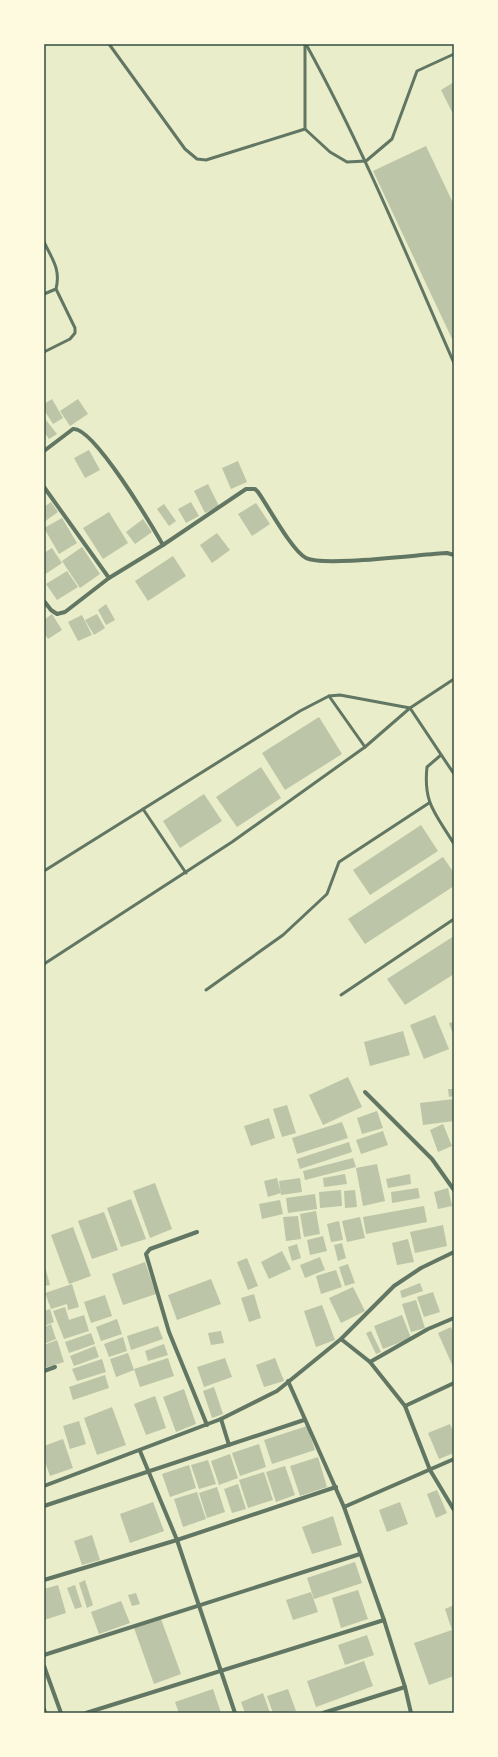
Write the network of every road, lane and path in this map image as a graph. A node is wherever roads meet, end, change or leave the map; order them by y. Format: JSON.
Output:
{"nodes":[{"id":1,"x":109,"y":44,"type":"edge"},
{"id":2,"x":306,"y":45,"type":"edge"},
{"id":3,"x":454,"y":54,"type":"edge"},
{"id":4,"x":305,"y":129,"type":"junction"},
{"id":5,"x":366,"y":161,"type":"junction"},
{"id":6,"x":44,"y":242,"type":"edge"},
{"id":7,"x":56,"y":289,"type":"junction"},
{"id":8,"x":44,"y":294,"type":"edge"},
{"id":9,"x":44,"y":352,"type":"edge"},
{"id":10,"x":454,"y":363,"type":"edge"},
{"id":11,"x":44,"y":451,"type":"edge"},
{"id":12,"x":44,"y":487,"type":"edge"},
{"id":13,"x":163,"y":545,"type":"junction"},
{"id":14,"x":454,"y":555,"type":"edge"},
{"id":15,"x":109,"y":578,"type":"junction"},
{"id":16,"x":44,"y":601,"type":"edge"},
{"id":17,"x":454,"y":679,"type":"edge"},
{"id":18,"x":329,"y":696,"type":"junction"},
{"id":19,"x":410,"y":708,"type":"junction"},
{"id":20,"x":365,"y":747,"type":"junction"},
{"id":21,"x":441,"y":755,"type":"junction"},
{"id":22,"x":454,"y":774,"type":"edge"},
{"id":23,"x":429,"y":804,"type":"junction"},
{"id":24,"x":143,"y":809,"type":"junction"},
{"id":25,"x":454,"y":844,"type":"edge"},
{"id":26,"x":44,"y":871,"type":"edge"},
{"id":27,"x":186,"y":873,"type":"junction"},
{"id":28,"x":454,"y":919,"type":"edge"},
{"id":29,"x":44,"y":964,"type":"edge"},
{"id":30,"x":206,"y":990,"type":"dead end"},
{"id":31,"x":341,"y":995,"type":"dead end"},
{"id":32,"x":365,"y":1092,"type":"dead end"},
{"id":33,"x":454,"y":1190,"type":"edge"},
{"id":34,"x":197,"y":1232,"type":"dead end"},
{"id":35,"x":454,"y":1252,"type":"edge"},
{"id":36,"x":454,"y":1318,"type":"edge"},
{"id":37,"x":341,"y":1339,"type":"junction"},
{"id":38,"x":370,"y":1362,"type":"junction"},
{"id":39,"x":55,"y":1367,"type":"dead end"},
{"id":40,"x":44,"y":1371,"type":"edge"},
{"id":41,"x":288,"y":1382,"type":"junction"},
{"id":42,"x":454,"y":1383,"type":"edge"},
{"id":43,"x":405,"y":1406,"type":"junction"},
{"id":44,"x":220,"y":1419,"type":"junction"},
{"id":45,"x":304,"y":1420,"type":"junction"},
{"id":46,"x":207,"y":1425,"type":"junction"},
{"id":47,"x":229,"y":1445,"type":"junction"},
{"id":48,"x":140,"y":1451,"type":"junction"},
{"id":49,"x":454,"y":1459,"type":"edge"},
{"id":50,"x":430,"y":1470,"type":"junction"},
{"id":51,"x":149,"y":1471,"type":"junction"},
{"id":52,"x":44,"y":1486,"type":"edge"},
{"id":53,"x":336,"y":1487,"type":"junction"},
{"id":54,"x":44,"y":1506,"type":"edge"},
{"id":55,"x":344,"y":1507,"type":"junction"},
{"id":56,"x":454,"y":1510,"type":"edge"},
{"id":57,"x":177,"y":1540,"type":"junction"},
{"id":58,"x":360,"y":1554,"type":"junction"},
{"id":59,"x":44,"y":1580,"type":"edge"},
{"id":60,"x":199,"y":1605,"type":"junction"},
{"id":61,"x":384,"y":1620,"type":"junction"},
{"id":62,"x":44,"y":1655,"type":"edge"},
{"id":63,"x":44,"y":1666,"type":"edge"},
{"id":64,"x":221,"y":1671,"type":"junction"},
{"id":65,"x":405,"y":1687,"type":"junction"},
{"id":66,"x":44,"y":1709,"type":"edge"},
{"id":67,"x":46,"y":1713,"type":"edge"},
{"id":68,"x":61,"y":1713,"type":"edge"},
{"id":69,"x":86,"y":1713,"type":"edge"},
{"id":70,"x":235,"y":1713,"type":"edge"},
{"id":71,"x":323,"y":1713,"type":"edge"},
{"id":72,"x":411,"y":1713,"type":"edge"}],
"edges":[{"from":1,"to":4,"type":"lane"},
{"from":2,"to":4,"type":"lane"},
{"from":2,"to":5,"type":"lane"},
{"from":3,"to":5,"type":"lane"},
{"from":4,"to":5,"type":"lane"},
{"from":5,"to":10,"type":"lane"},
{"from":6,"to":7,"type":"lane"},
{"from":7,"to":8,"type":"lane"},
{"from":7,"to":9,"type":"lane"},
{"from":11,"to":13,"type":"street"},
{"from":12,"to":15,"type":"street"},
{"from":13,"to":14,"type":"street"},
{"from":13,"to":15,"type":"street"},
{"from":15,"to":16,"type":"street"},
{"from":17,"to":19,"type":"lane"},
{"from":18,"to":19,"type":"lane"},
{"from":18,"to":20,"type":"lane"},
{"from":18,"to":24,"type":"lane"},
{"from":19,"to":20,"type":"lane"},
{"from":19,"to":21,"type":"lane"},
{"from":20,"to":27,"type":"lane"},
{"from":21,"to":22,"type":"lane"},
{"from":21,"to":23,"type":"lane"},
{"from":23,"to":25,"type":"lane"},
{"from":23,"to":30,"type":"lane"},
{"from":24,"to":26,"type":"lane"},
{"from":24,"to":27,"type":"lane"},
{"from":27,"to":29,"type":"lane"},
{"from":28,"to":31,"type":"lane"},
{"from":32,"to":33,"type":"street"},
{"from":34,"to":46,"type":"street"},
{"from":35,"to":37,"type":"street"},
{"from":36,"to":38,"type":"street"},
{"from":37,"to":38,"type":"street"},
{"from":37,"to":41,"type":"street"},
{"from":38,"to":43,"type":"street"},
{"from":39,"to":40,"type":"street"},
{"from":41,"to":44,"type":"street"},
{"from":41,"to":45,"type":"street"},
{"from":42,"to":43,"type":"street"},
{"from":43,"to":50,"type":"street"},
{"from":44,"to":46,"type":"street"},
{"from":44,"to":47,"type":"street"},
{"from":45,"to":47,"type":"street"},
{"from":45,"to":53,"type":"street"},
{"from":46,"to":48,"type":"street"},
{"from":47,"to":51,"type":"street"},
{"from":48,"to":51,"type":"street"},
{"from":48,"to":52,"type":"street"},
{"from":49,"to":50,"type":"street"},
{"from":50,"to":55,"type":"street"},
{"from":50,"to":56,"type":"street"},
{"from":51,"to":54,"type":"street"},
{"from":51,"to":57,"type":"street"},
{"from":53,"to":55,"type":"street"},
{"from":53,"to":57,"type":"street"},
{"from":55,"to":58,"type":"street"},
{"from":57,"to":59,"type":"street"},
{"from":57,"to":60,"type":"street"},
{"from":58,"to":60,"type":"street"},
{"from":58,"to":61,"type":"street"},
{"from":60,"to":62,"type":"street"},
{"from":60,"to":64,"type":"street"},
{"from":61,"to":64,"type":"street"},
{"from":61,"to":65,"type":"street"},
{"from":63,"to":68,"type":"street"},
{"from":64,"to":69,"type":"street"},
{"from":64,"to":70,"type":"street"},
{"from":65,"to":71,"type":"street"},
{"from":65,"to":72,"type":"street"},
{"from":66,"to":67,"type":"street"}]}
